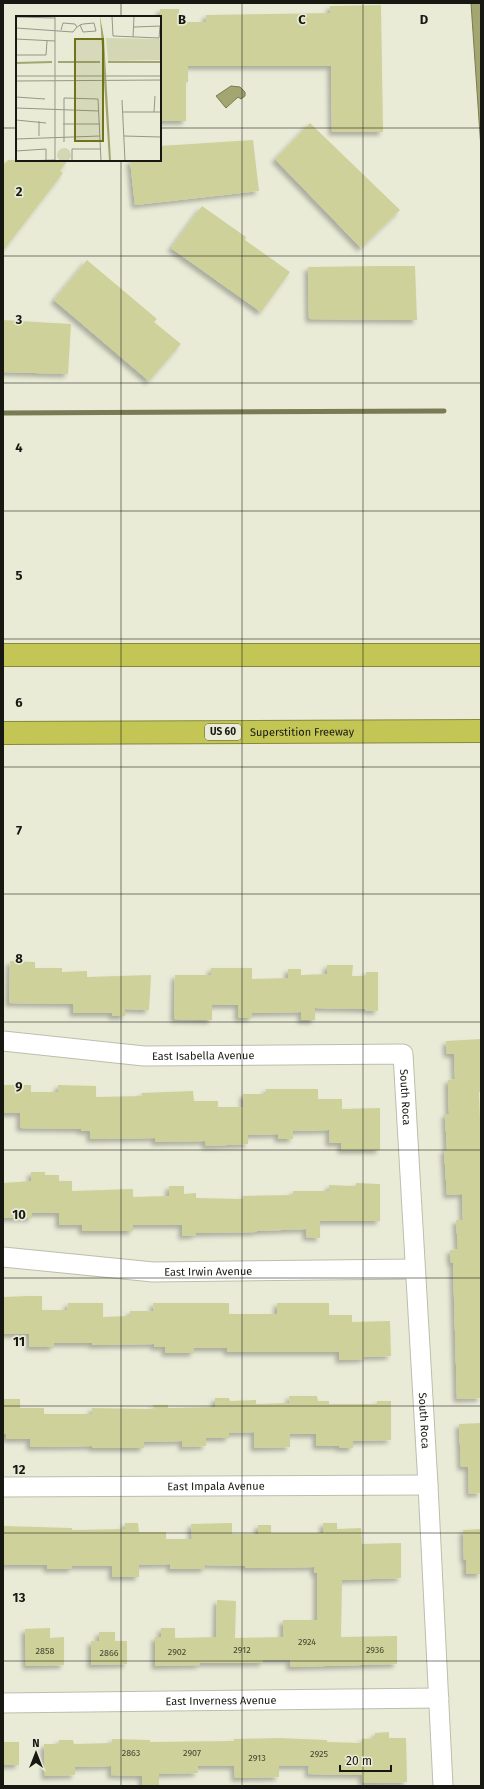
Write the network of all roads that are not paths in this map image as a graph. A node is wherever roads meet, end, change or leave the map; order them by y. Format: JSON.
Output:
{"nodes":[{"id":1,"x":3,"y":655,"type":"edge"},
{"id":2,"x":481,"y":655,"type":"edge"},
{"id":3,"x":481,"y":730,"type":"edge"},
{"id":4,"x":3,"y":734,"type":"edge"},
{"id":5,"x":3,"y":1041,"type":"edge"},
{"id":6,"x":403,"y":1054,"type":"joint"},
{"id":7,"x":3,"y":1257,"type":"edge"},
{"id":8,"x":415,"y":1269,"type":"junction"},
{"id":9,"x":428,"y":1485,"type":"junction"},
{"id":10,"x":3,"y":1487,"type":"edge"},
{"id":11,"x":439,"y":1698,"type":"junction"},
{"id":12,"x":3,"y":1703,"type":"edge"},
{"id":13,"x":443,"y":1786,"type":"edge"}],
"edges":[{"from":1,"to":2,"type":"highway"},
{"from":3,"to":4,"type":"highway","name":"Superstition Freeway","number":"US 60"},
{"from":5,"to":6,"type":"street","name":"East Isabella Avenue"},
{"from":6,"to":8,"type":"street","name":"South Roca"},
{"from":7,"to":8,"type":"street","name":"East Irwin Avenue"},
{"from":8,"to":9,"type":"street","name":"South Roca"},
{"from":9,"to":10,"type":"street","name":"East Impala Avenue"},
{"from":9,"to":11,"type":"street","name":"South Roca"},
{"from":11,"to":12,"type":"street","name":"East Inverness Avenue"},
{"from":11,"to":13,"type":"street","name":"South Roca"}]}
